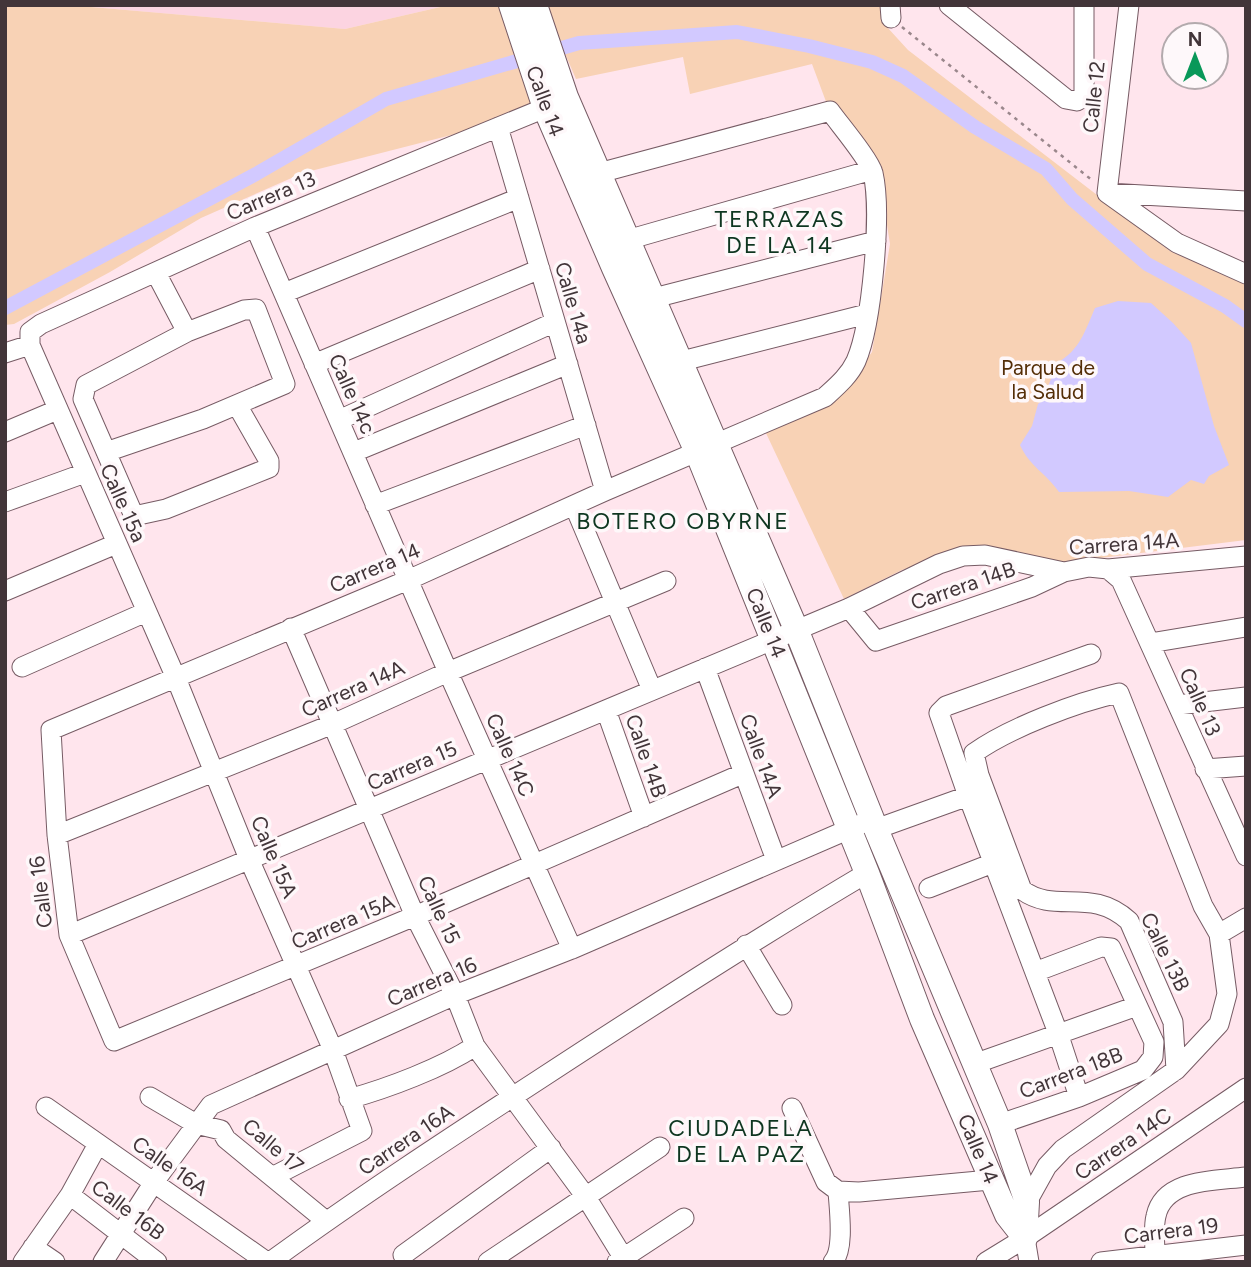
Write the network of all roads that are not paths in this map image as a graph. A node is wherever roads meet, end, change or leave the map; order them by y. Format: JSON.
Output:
{"nodes":[{"id":1,"x":512,"y":5,"type":"edge"},
{"id":2,"x":535,"y":5,"type":"edge"},
{"id":3,"x":949,"y":5,"type":"edge"},
{"id":4,"x":1084,"y":5,"type":"edge"},
{"id":5,"x":1129,"y":5,"type":"edge"},
{"id":6,"x":539,"y":54,"type":"junction"},
{"id":7,"x":545,"y":108,"type":"junction"},
{"id":8,"x":498,"y":127,"type":"junction"},
{"id":9,"x":872,"y":170,"type":"junction"},
{"id":10,"x":599,"y":173,"type":"junction"},
{"id":11,"x":1107,"y":193,"type":"junction"},
{"id":12,"x":519,"y":198,"type":"junction"},
{"id":13,"x":1246,"y":201,"type":"edge"},
{"id":14,"x":255,"y":227,"type":"junction"},
{"id":15,"x":627,"y":240,"type":"junction"},
{"id":16,"x":876,"y":241,"type":"junction"},
{"id":17,"x":540,"y":269,"type":"junction"},
{"id":18,"x":156,"y":273,"type":"junction"},
{"id":19,"x":1246,"y":274,"type":"edge"},
{"id":20,"x":284,"y":293,"type":"junction"},
{"id":21,"x":654,"y":298,"type":"junction"},
{"id":22,"x":867,"y":314,"type":"junction"},
{"id":23,"x":555,"y":322,"type":"junction"},
{"id":24,"x":187,"y":332,"type":"junction"},
{"id":25,"x":30,"y":345,"type":"junction"},
{"id":26,"x":5,"y":354,"type":"edge"},
{"id":27,"x":681,"y":361,"type":"junction"},
{"id":28,"x":314,"y":364,"type":"junction"},
{"id":29,"x":568,"y":365,"type":"junction"},
{"id":30,"x":237,"y":405,"type":"junction"},
{"id":31,"x":57,"y":410,"type":"junction"},
{"id":32,"x":339,"y":420,"type":"junction"},
{"id":33,"x":586,"y":425,"type":"junction"},
{"id":34,"x":5,"y":432,"type":"edge"},
{"id":35,"x":707,"y":449,"type":"junction"},
{"id":36,"x":106,"y":452,"type":"junction"},
{"id":37,"x":354,"y":452,"type":"junction"},
{"id":38,"x":85,"y":473,"type":"junction"},
{"id":39,"x":605,"y":491,"type":"junction"},
{"id":40,"x":5,"y":502,"type":"edge"},
{"id":41,"x":375,"y":505,"type":"junction"},
{"id":42,"x":574,"y":505,"type":"junction"},
{"id":43,"x":116,"y":544,"type":"junction"},
{"id":44,"x":1246,"y":556,"type":"edge"},
{"id":45,"x":1030,"y":564,"type":"junction"},
{"id":46,"x":1108,"y":569,"type":"junction"},
{"id":47,"x":1064,"y":572,"type":"junction"},
{"id":48,"x":408,"y":580,"type":"junction"},
{"id":49,"x":666,"y":581,"type":"dead end"},
{"id":50,"x":1032,"y":587,"type":"junction"},
{"id":51,"x":5,"y":591,"type":"edge"},
{"id":52,"x":617,"y":603,"type":"junction"},
{"id":53,"x":849,"y":608,"type":"junction"},
{"id":54,"x":146,"y":612,"type":"junction"},
{"id":55,"x":1246,"y":627,"type":"edge"},
{"id":56,"x":291,"y":628,"type":"junction"},
{"id":57,"x":796,"y":629,"type":"junction"},
{"id":58,"x":772,"y":639,"type":"junction"},
{"id":59,"x":1150,"y":643,"type":"junction"},
{"id":60,"x":1091,"y":653,"type":"dead end"},
{"id":61,"x":22,"y":667,"type":"dead end"},
{"id":62,"x":705,"y":668,"type":"junction"},
{"id":63,"x":448,"y":672,"type":"junction"},
{"id":64,"x":176,"y":678,"type":"junction"},
{"id":65,"x":652,"y":690,"type":"junction"},
{"id":66,"x":1246,"y":697,"type":"edge"},
{"id":67,"x":1178,"y":705,"type":"junction"},
{"id":68,"x":606,"y":709,"type":"junction"},
{"id":69,"x":333,"y":724,"type":"junction"},
{"id":70,"x":51,"y":730,"type":"joint"},
{"id":71,"x":487,"y":759,"type":"junction"},
{"id":72,"x":1246,"y":766,"type":"edge"},
{"id":73,"x":1205,"y":769,"type":"junction"},
{"id":74,"x":213,"y":772,"type":"junction"},
{"id":75,"x":743,"y":774,"type":"junction"},
{"id":76,"x":968,"y":796,"type":"junction"},
{"id":77,"x":369,"y":809,"type":"junction"},
{"id":78,"x":643,"y":817,"type":"junction"},
{"id":79,"x":874,"y":824,"type":"junction"},
{"id":80,"x":848,"y":829,"type":"junction"},
{"id":81,"x":57,"y":835,"type":"junction"},
{"id":82,"x":1241,"y":835,"type":"edge"},
{"id":83,"x":1246,"y":856,"type":"edge"},
{"id":84,"x":249,"y":859,"type":"junction"},
{"id":85,"x":776,"y":860,"type":"junction"},
{"id":86,"x":993,"y":863,"type":"junction"},
{"id":87,"x":535,"y":865,"type":"junction"},
{"id":88,"x":867,"y":873,"type":"junction"},
{"id":89,"x":929,"y":888,"type":"dead end"},
{"id":90,"x":415,"y":916,"type":"junction"},
{"id":91,"x":1246,"y":918,"type":"edge"},
{"id":92,"x":1219,"y":934,"type":"junction"},
{"id":93,"x":69,"y":935,"type":"junction"},
{"id":94,"x":746,"y":945,"type":"junction"},
{"id":95,"x":572,"y":949,"type":"junction"},
{"id":96,"x":296,"y":966,"type":"junction"},
{"id":97,"x":1035,"y":972,"type":"junction"},
{"id":98,"x":455,"y":995,"type":"junction"},
{"id":99,"x":782,"y":1005,"type":"dead end"},
{"id":100,"x":1137,"y":1006,"type":"junction"},
{"id":101,"x":1058,"y":1033,"type":"junction"},
{"id":102,"x":114,"y":1041,"type":"joint"},
{"id":103,"x":475,"y":1046,"type":"junction"},
{"id":104,"x":333,"y":1050,"type":"junction"},
{"id":105,"x":975,"y":1064,"type":"junction"},
{"id":106,"x":1176,"y":1070,"type":"junction"},
{"id":107,"x":1246,"y":1088,"type":"edge"},
{"id":108,"x":150,"y":1097,"type":"dead end"},
{"id":109,"x":1079,"y":1097,"type":"junction"},
{"id":110,"x":511,"y":1098,"type":"junction"},
{"id":111,"x":349,"y":1099,"type":"junction"},
{"id":112,"x":46,"y":1107,"type":"dead end"},
{"id":113,"x":792,"y":1108,"type":"dead end"},
{"id":114,"x":196,"y":1124,"type":"junction"},
{"id":115,"x":1000,"y":1124,"type":"junction"},
{"id":116,"x":362,"y":1131,"type":"joint"},
{"id":117,"x":98,"y":1144,"type":"junction"},
{"id":118,"x":660,"y":1147,"type":"dead end"},
{"id":119,"x":551,"y":1148,"type":"junction"},
{"id":120,"x":274,"y":1176,"type":"junction"},
{"id":121,"x":1246,"y":1177,"type":"edge"},
{"id":122,"x":990,"y":1180,"type":"junction"},
{"id":123,"x":154,"y":1182,"type":"junction"},
{"id":124,"x":838,"y":1191,"type":"junction"},
{"id":125,"x":70,"y":1195,"type":"junction"},
{"id":126,"x":586,"y":1197,"type":"junction"},
{"id":127,"x":1027,"y":1202,"type":"junction"},
{"id":128,"x":684,"y":1218,"type":"dead end"},
{"id":129,"x":326,"y":1221,"type":"junction"},
{"id":130,"x":121,"y":1234,"type":"junction"},
{"id":131,"x":1027,"y":1250,"type":"edge"},
{"id":132,"x":1245,"y":1250,"type":"edge"},
{"id":133,"x":28,"y":1254,"type":"edge"},
{"id":134,"x":403,"y":1255,"type":"dead end"},
{"id":135,"x":1155,"y":1255,"type":"junction"},
{"id":136,"x":1181,"y":1257,"type":"edge"},
{"id":137,"x":622,"y":1260,"type":"edge"},
{"id":138,"x":1109,"y":1261,"type":"edge"},
{"id":139,"x":55,"y":1262,"type":"edge"},
{"id":140,"x":103,"y":1262,"type":"edge"},
{"id":141,"x":157,"y":1262,"type":"edge"},
{"id":142,"x":269,"y":1262,"type":"edge"},
{"id":143,"x":488,"y":1262,"type":"edge"},
{"id":144,"x":834,"y":1262,"type":"edge"},
{"id":145,"x":986,"y":1262,"type":"edge"}],
"edges":[{"from":1,"to":6,"type":"main road","name":"Calle 14"},
{"from":2,"to":6,"type":"main road","name":"Calle 14"},
{"from":3,"to":4,"type":"street"},
{"from":5,"to":11,"type":"street","name":"Calle 12"},
{"from":6,"to":7,"type":"main road","name":"Calle 14"},
{"from":6,"to":10,"type":"main road","name":"Calle 14"},
{"from":7,"to":8,"type":"street","name":"Carrera 13"},
{"from":7,"to":35,"type":"main road","name":"Calle 14"},
{"from":8,"to":12,"type":"street","name":"Calle 14a"},
{"from":8,"to":14,"type":"street","name":"Carrera 13"},
{"from":9,"to":10,"type":"street"},
{"from":9,"to":15,"type":"street"},
{"from":9,"to":16,"type":"street","name":"Carrera 14"},
{"from":10,"to":15,"type":"main road","name":"Calle 14"},
{"from":11,"to":13,"type":"street"},
{"from":11,"to":19,"type":"street"},
{"from":12,"to":17,"type":"street","name":"Calle 14a"},
{"from":12,"to":20,"type":"street"},
{"from":14,"to":18,"type":"street","name":"Carrera 13"},
{"from":14,"to":20,"type":"street","name":"Calle 14c"},
{"from":15,"to":21,"type":"main road","name":"Calle 14"},
{"from":16,"to":21,"type":"street"},
{"from":16,"to":22,"type":"street","name":"Carrera 14"},
{"from":17,"to":23,"type":"street","name":"Calle 14a"},
{"from":17,"to":28,"type":"street"},
{"from":18,"to":24,"type":"street"},
{"from":18,"to":25,"type":"street","name":"Carrera 13"},
{"from":20,"to":28,"type":"street","name":"Calle 14c"},
{"from":21,"to":27,"type":"main road","name":"Calle 14"},
{"from":22,"to":27,"type":"street"},
{"from":22,"to":35,"type":"street","name":"Carrera 14"},
{"from":23,"to":29,"type":"street","name":"Calle 14a"},
{"from":23,"to":32,"type":"street"},
{"from":24,"to":30,"type":"street"},
{"from":24,"to":36,"type":"street"},
{"from":25,"to":26,"type":"street"},
{"from":25,"to":31,"type":"street","name":"Calle 15a"},
{"from":27,"to":35,"type":"main road","name":"Calle 14"},
{"from":28,"to":32,"type":"street","name":"Calle 14c"},
{"from":29,"to":33,"type":"street","name":"Calle 14a"},
{"from":29,"to":37,"type":"street"},
{"from":30,"to":36,"type":"street"},
{"from":30,"to":36,"type":"street"},
{"from":31,"to":34,"type":"street"},
{"from":31,"to":38,"type":"street","name":"Calle 15a"},
{"from":32,"to":37,"type":"street","name":"Calle 14c"},
{"from":33,"to":39,"type":"street","name":"Calle 14a"},
{"from":33,"to":41,"type":"street"},
{"from":35,"to":39,"type":"street","name":"Carrera 14"},
{"from":35,"to":57,"type":"main road","name":"Calle 14"},
{"from":35,"to":58,"type":"main road","name":"Calle 14"},
{"from":37,"to":41,"type":"street","name":"Calle 14c"},
{"from":38,"to":40,"type":"street"},
{"from":38,"to":43,"type":"street","name":"Calle 15a"},
{"from":39,"to":42,"type":"street","name":"Carrera 14"},
{"from":41,"to":48,"type":"street","name":"Calle 14c"},
{"from":42,"to":48,"type":"street","name":"Carrera 14"},
{"from":42,"to":52,"type":"street"},
{"from":43,"to":51,"type":"street"},
{"from":43,"to":54,"type":"street","name":"Calle 15a"},
{"from":44,"to":46,"type":"street","name":"Carrera 14A"},
{"from":45,"to":47,"type":"street","name":"Carrera 14A"},
{"from":45,"to":50,"type":"street"},
{"from":45,"to":53,"type":"street","name":"Carrera 14A"},
{"from":46,"to":47,"type":"street","name":"Carrera 14A"},
{"from":46,"to":59,"type":"street","name":"Calle 13"},
{"from":47,"to":50,"type":"street","name":"Carrera 14B"},
{"from":48,"to":56,"type":"street","name":"Carrera 14"},
{"from":48,"to":63,"type":"street","name":"Calle 14C"},
{"from":49,"to":52,"type":"street","name":"Carrera 14A"},
{"from":50,"to":53,"type":"street","name":"Carrera 14B"},
{"from":52,"to":63,"type":"street","name":"Carrera 14A"},
{"from":52,"to":65,"type":"street"},
{"from":53,"to":57,"type":"street","name":"Carrera 14A"},
{"from":54,"to":61,"type":"street"},
{"from":54,"to":64,"type":"street","name":"Calle 15a"},
{"from":55,"to":59,"type":"street"},
{"from":56,"to":64,"type":"street","name":"Carrera 14"},
{"from":56,"to":69,"type":"street","name":"Calle 15"},
{"from":57,"to":58,"type":"street","name":"Carrera 14A"},
{"from":57,"to":79,"type":"main road","name":"Calle 14"},
{"from":58,"to":62,"type":"street","name":"Carrera 15"},
{"from":58,"to":80,"type":"main road","name":"Calle 14"},
{"from":59,"to":67,"type":"street","name":"Calle 13"},
{"from":60,"to":76,"type":"street"},
{"from":62,"to":65,"type":"street","name":"Carrera 15"},
{"from":62,"to":75,"type":"street","name":"Calle 14A"},
{"from":63,"to":69,"type":"street","name":"Carrera 14A"},
{"from":63,"to":71,"type":"street","name":"Calle 14C"},
{"from":64,"to":70,"type":"street","name":"Carrera 14"},
{"from":64,"to":74,"type":"street","name":"Calle 15A"},
{"from":65,"to":68,"type":"street","name":"Carrera 15"},
{"from":66,"to":67,"type":"street"},
{"from":67,"to":73,"type":"street","name":"Calle 13"},
{"from":68,"to":71,"type":"street","name":"Carrera 15"},
{"from":68,"to":78,"type":"street","name":"Calle 14B"},
{"from":69,"to":74,"type":"street","name":"Carrera 14A"},
{"from":69,"to":77,"type":"street","name":"Calle 15"},
{"from":70,"to":81,"type":"street","name":"Calle 16"},
{"from":71,"to":77,"type":"street","name":"Carrera 15"},
{"from":71,"to":87,"type":"street","name":"Calle 14C"},
{"from":72,"to":73,"type":"street"},
{"from":73,"to":82,"type":"street","name":"Calle 13"},
{"from":74,"to":81,"type":"street","name":"Carrera 14A"},
{"from":74,"to":84,"type":"street","name":"Calle 15A"},
{"from":75,"to":78,"type":"street","name":"Carrera 15A"},
{"from":75,"to":85,"type":"street","name":"Calle 14A"},
{"from":76,"to":79,"type":"street","name":"Carrera 16"},
{"from":76,"to":86,"type":"street"},
{"from":77,"to":84,"type":"street","name":"Carrera 15"},
{"from":77,"to":90,"type":"street","name":"Calle 15"},
{"from":78,"to":87,"type":"street","name":"Carrera 15A"},
{"from":79,"to":80,"type":"street","name":"Carrera 16"},
{"from":79,"to":105,"type":"main road","name":"Calle 14"},
{"from":80,"to":85,"type":"street","name":"Carrera 16"},
{"from":80,"to":88,"type":"main road","name":"Calle 14"},
{"from":81,"to":93,"type":"street","name":"Calle 16"},
{"from":82,"to":83,"type":"street","name":"Calle 13"},
{"from":84,"to":93,"type":"street","name":"Carrera 15"},
{"from":84,"to":96,"type":"street","name":"Calle 15A"},
{"from":85,"to":95,"type":"street","name":"Carrera 16"},
{"from":86,"to":89,"type":"street"},
{"from":86,"to":97,"type":"street"},
{"from":87,"to":90,"type":"street","name":"Carrera 15A"},
{"from":87,"to":95,"type":"street","name":"Calle 14C"},
{"from":88,"to":94,"type":"street","name":"Carrera 16A"},
{"from":88,"to":122,"type":"main road","name":"Calle 14"},
{"from":90,"to":96,"type":"street","name":"Carrera 15A"},
{"from":90,"to":98,"type":"street","name":"Calle 15"},
{"from":91,"to":92,"type":"street"},
{"from":92,"to":106,"type":"street"},
{"from":92,"to":106,"type":"street","name":"Calle 13B"},
{"from":93,"to":102,"type":"street","name":"Calle 16"},
{"from":94,"to":99,"type":"street"},
{"from":94,"to":110,"type":"street","name":"Carrera 16A"},
{"from":95,"to":98,"type":"street","name":"Carrera 16"},
{"from":96,"to":102,"type":"street","name":"Carrera 15A"},
{"from":96,"to":104,"type":"street","name":"Calle 15A"},
{"from":97,"to":100,"type":"street"},
{"from":97,"to":101,"type":"street"},
{"from":98,"to":103,"type":"street","name":"Calle 15"},
{"from":98,"to":104,"type":"street","name":"Carrera 16"},
{"from":100,"to":101,"type":"street"},
{"from":100,"to":109,"type":"street","name":"Carrera 18B"},
{"from":101,"to":105,"type":"street"},
{"from":101,"to":109,"type":"street"},
{"from":103,"to":110,"type":"street","name":"Calle 15"},
{"from":103,"to":111,"type":"street"},
{"from":104,"to":111,"type":"street","name":"Calle 15A"},
{"from":104,"to":114,"type":"street","name":"Carrera 16"},
{"from":105,"to":115,"type":"main road","name":"Calle 14"},
{"from":106,"to":127,"type":"street"},
{"from":107,"to":131,"type":"street","name":"Carrera 14C"},
{"from":108,"to":114,"type":"street","name":"Calle 17"},
{"from":109,"to":115,"type":"street","name":"Carrera 18B"},
{"from":110,"to":119,"type":"street","name":"Calle 15"},
{"from":110,"to":129,"type":"street","name":"Carrera 16A"},
{"from":111,"to":116,"type":"street","name":"Calle 15A"},
{"from":112,"to":117,"type":"street","name":"Calle 16A"},
{"from":113,"to":124,"type":"street"},
{"from":114,"to":120,"type":"street","name":"Calle 17"},
{"from":114,"to":123,"type":"street","name":"Carrera 16"},
{"from":115,"to":127,"type":"main road","name":"Calle 14"},
{"from":116,"to":120,"type":"street","name":"Carrera 16A"},
{"from":117,"to":123,"type":"street","name":"Calle 16A"},
{"from":117,"to":125,"type":"street"},
{"from":118,"to":126,"type":"street"},
{"from":119,"to":126,"type":"street","name":"Calle 15"},
{"from":119,"to":134,"type":"street"},
{"from":120,"to":129,"type":"street","name":"Calle 17"},
{"from":121,"to":135,"type":"street"},
{"from":122,"to":124,"type":"street"},
{"from":122,"to":131,"type":"main road","name":"Calle 14"},
{"from":123,"to":130,"type":"street","name":"Carrera 16"},
{"from":123,"to":142,"type":"street","name":"Calle 16A"},
{"from":124,"to":144,"type":"street"},
{"from":125,"to":130,"type":"street","name":"Calle 16B"},
{"from":125,"to":133,"type":"street"},
{"from":126,"to":137,"type":"street","name":"Calle 15"},
{"from":126,"to":143,"type":"street"},
{"from":127,"to":131,"type":"main road","name":"Calle 14"},
{"from":128,"to":137,"type":"street"},
{"from":129,"to":142,"type":"street","name":"Carrera 16A"},
{"from":130,"to":140,"type":"street","name":"Carrera 16"},
{"from":130,"to":141,"type":"street","name":"Calle 16B"},
{"from":131,"to":145,"type":"street","name":"Carrera 14C"},
{"from":132,"to":136,"type":"street","name":"Carrera 19"},
{"from":133,"to":139,"type":"street"},
{"from":135,"to":136,"type":"street","name":"Carrera 19"},
{"from":135,"to":138,"type":"street","name":"Carrera 19"}]}
